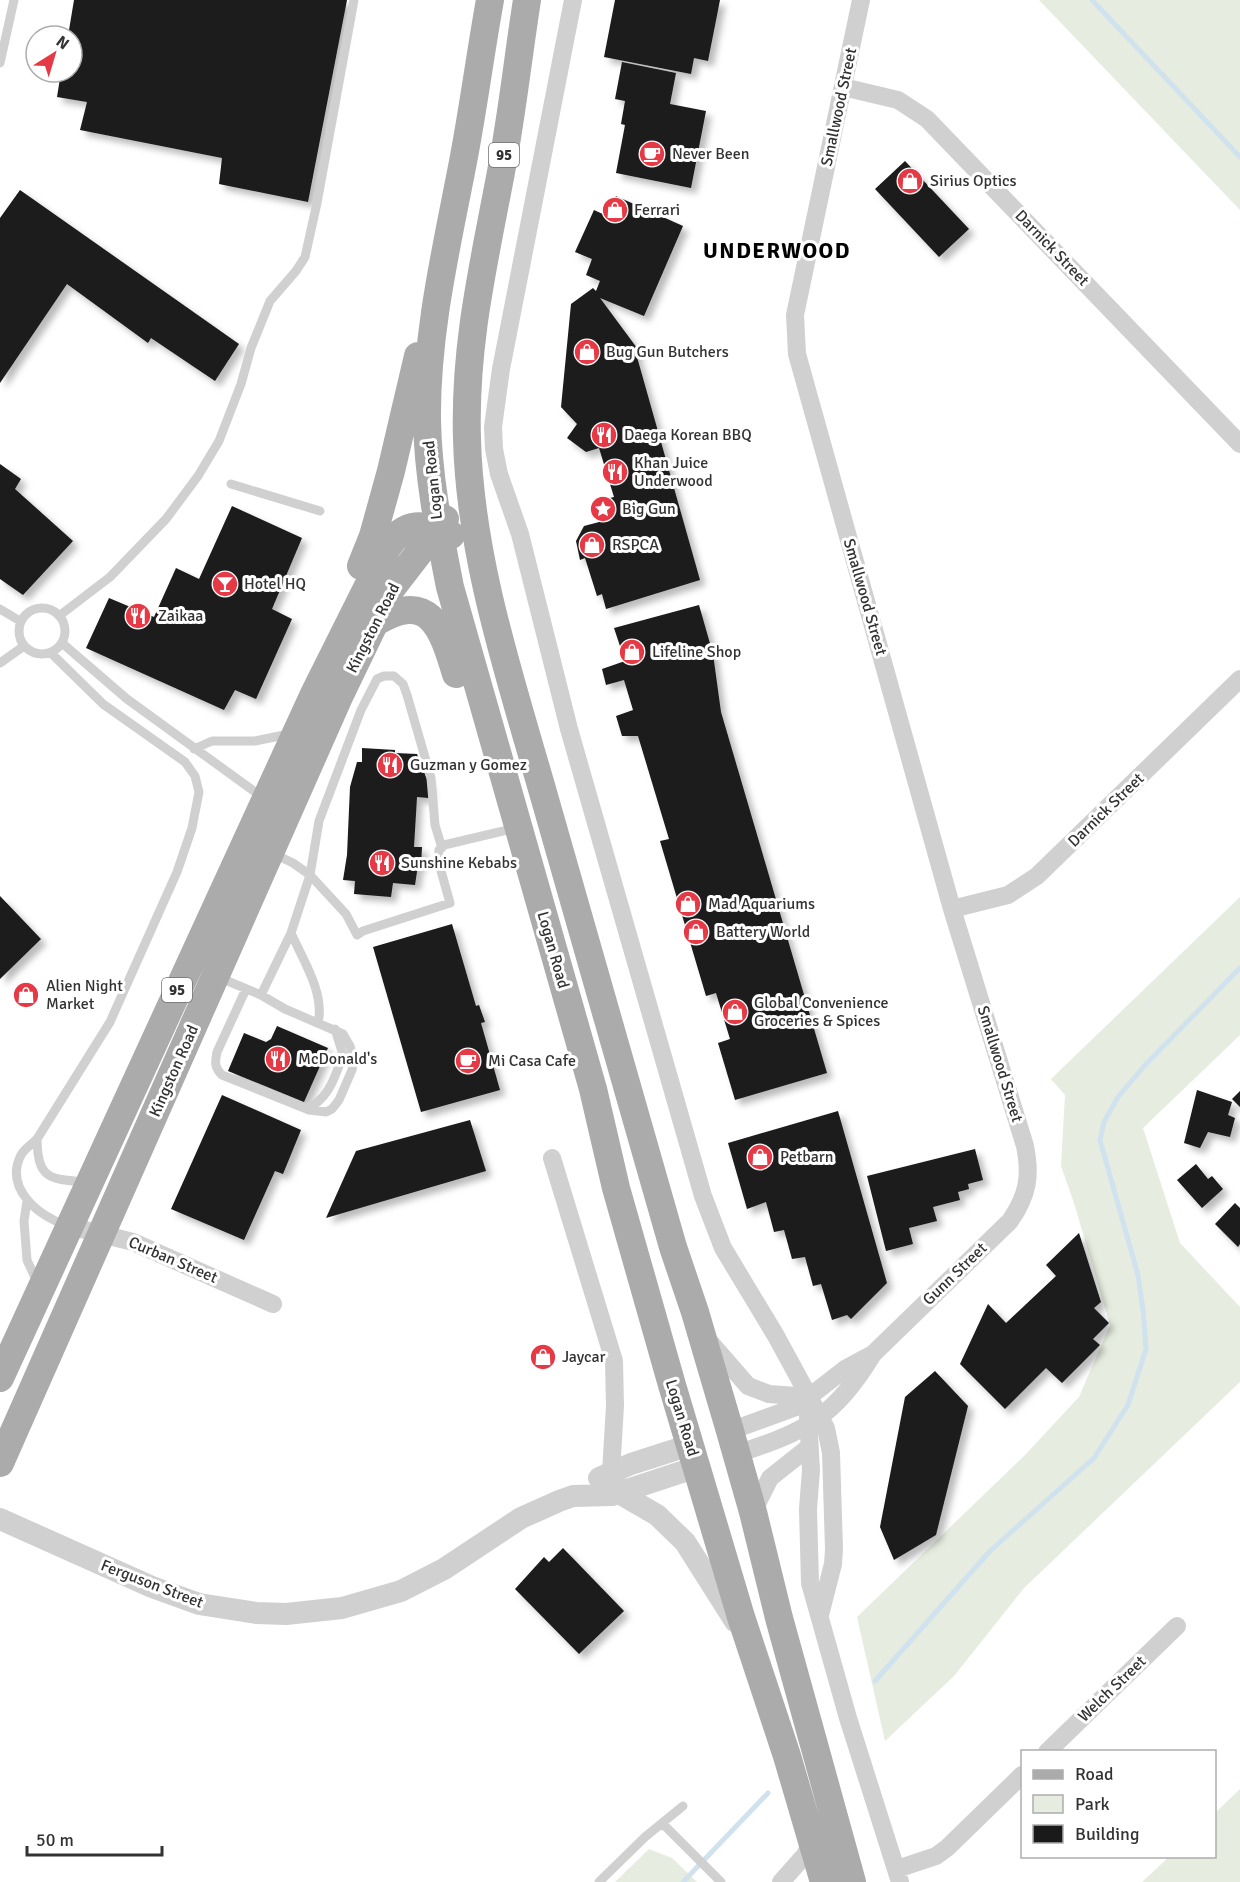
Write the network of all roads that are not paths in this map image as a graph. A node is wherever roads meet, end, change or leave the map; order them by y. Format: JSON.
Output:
{"nodes":[{"id":1,"x":14,"y":0,"type":"edge"},
{"id":2,"x":354,"y":0,"type":"edge"},
{"id":3,"x":490,"y":0,"type":"edge"},
{"id":4,"x":527,"y":0,"type":"edge"},
{"id":5,"x":573,"y":0,"type":"edge"},
{"id":6,"x":861,"y":0,"type":"edge"},
{"id":7,"x":0,"y":63,"type":"edge"},
{"id":8,"x":843,"y":87,"type":"junction"},
{"id":9,"x":436,"y":303,"type":"junction"},
{"id":10,"x":1240,"y":444,"type":"edge"},
{"id":11,"x":468,"y":468,"type":"junction"},
{"id":12,"x":231,"y":484,"type":"dead end"},
{"id":13,"x":320,"y":511,"type":"dead end"},
{"id":14,"x":438,"y":530,"type":"junction"},
{"id":15,"x":479,"y":553,"type":"junction"},
{"id":16,"x":0,"y":609,"type":"edge"},
{"id":17,"x":59,"y":616,"type":"junction"},
{"id":18,"x":20,"y":621,"type":"junction"},
{"id":19,"x":374,"y":624,"type":"junction"},
{"id":20,"x":62,"y":643,"type":"junction"},
{"id":21,"x":24,"y":646,"type":"junction"},
{"id":22,"x":51,"y":653,"type":"junction"},
{"id":23,"x":0,"y":663,"type":"edge"},
{"id":24,"x":1240,"y":679,"type":"edge"},
{"id":25,"x":343,"y":703,"type":"junction"},
{"id":26,"x":490,"y":729,"type":"junction"},
{"id":27,"x":297,"y":732,"type":"junction"},
{"id":28,"x":194,"y":748,"type":"junction"},
{"id":29,"x":276,"y":806,"type":"junction"},
{"id":30,"x":518,"y":828,"type":"junction"},
{"id":31,"x":441,"y":848,"type":"junction"},
{"id":32,"x":269,"y":851,"type":"junction"},
{"id":33,"x":310,"y":875,"type":"junction"},
{"id":34,"x":952,"y":909,"type":"junction"},
{"id":35,"x":291,"y":933,"type":"junction"},
{"id":36,"x":216,"y":976,"type":"junction"},
{"id":37,"x":246,"y":989,"type":"junction"},
{"id":38,"x":261,"y":995,"type":"junction"},
{"id":39,"x":318,"y":1023,"type":"junction"},
{"id":40,"x":335,"y":1029,"type":"junction"},
{"id":41,"x":306,"y":1108,"type":"junction"},
{"id":42,"x":37,"y":1139,"type":"junction"},
{"id":43,"x":552,"y":1158,"type":"dead end"},
{"id":44,"x":89,"y":1182,"type":"junction"},
{"id":45,"x":1027,"y":1187,"type":"joint"},
{"id":46,"x":27,"y":1201,"type":"junction"},
{"id":47,"x":69,"y":1226,"type":"junction"},
{"id":48,"x":102,"y":1233,"type":"junction"},
{"id":49,"x":40,"y":1288,"type":"junction"},
{"id":50,"x":273,"y":1304,"type":"dead end"},
{"id":51,"x":701,"y":1331,"type":"junction"},
{"id":52,"x":873,"y":1354,"type":"junction"},
{"id":53,"x":0,"y":1378,"type":"edge"},
{"id":54,"x":810,"y":1397,"type":"junction"},
{"id":55,"x":814,"y":1421,"type":"junction"},
{"id":56,"x":733,"y":1443,"type":"junction"},
{"id":57,"x":809,"y":1447,"type":"junction"},
{"id":58,"x":694,"y":1456,"type":"junction"},
{"id":59,"x":0,"y":1463,"type":"edge"},
{"id":60,"x":611,"y":1472,"type":"junction"},
{"id":61,"x":619,"y":1493,"type":"junction"},
{"id":62,"x":573,"y":1496,"type":"junction"},
{"id":63,"x":753,"y":1512,"type":"junction"},
{"id":64,"x":0,"y":1519,"type":"edge"},
{"id":65,"x":820,"y":1615,"type":"junction"},
{"id":66,"x":1177,"y":1626,"type":"dead end"},
{"id":67,"x":750,"y":1645,"type":"junction"},
{"id":68,"x":1049,"y":1750,"type":"edge"},
{"id":69,"x":1021,"y":1777,"type":"edge"},
{"id":70,"x":683,"y":1806,"type":"dead end"},
{"id":71,"x":663,"y":1824,"type":"junction"},
{"id":72,"x":812,"y":1840,"type":"junction"},
{"id":73,"x":898,"y":1876,"type":"edge"},
{"id":74,"x":599,"y":1882,"type":"edge"},
{"id":75,"x":721,"y":1882,"type":"edge"},
{"id":76,"x":781,"y":1882,"type":"edge"},
{"id":77,"x":824,"y":1882,"type":"edge"},
{"id":78,"x":852,"y":1882,"type":"edge"}],
"edges":[{"from":1,"to":7,"type":"lane"},
{"from":2,"to":17,"type":"lane"},
{"from":3,"to":9,"type":"main road","name":"Logan Road","number":"95"},
{"from":4,"to":11,"type":"main road","name":"Logan Road","number":"95"},
{"from":5,"to":54,"type":"street"},
{"from":6,"to":8,"type":"street","name":"Smallwood Street"},
{"from":8,"to":10,"type":"street","name":"Darnick Street"},
{"from":8,"to":34,"type":"street","name":"Smallwood Street"},
{"from":9,"to":14,"type":"main road","name":"Logan Road","number":"95"},
{"from":9,"to":25,"type":"main road","number":"95"},
{"from":11,"to":14,"type":"main road","number":"95"},
{"from":11,"to":15,"type":"main road","name":"Logan Road"},
{"from":12,"to":13,"type":"lane"},
{"from":14,"to":15,"type":"main road"},
{"from":14,"to":19,"type":"main road","name":"Kingston Road","number":"95"},
{"from":14,"to":25,"type":"main road","name":"Kingston Road","number":"95"},
{"from":14,"to":26,"type":"main road","name":"Logan Road"},
{"from":15,"to":51,"type":"main road","name":"Logan Road"},
{"from":16,"to":18,"type":"lane"},
{"from":17,"to":18,"type":"lane"},
{"from":17,"to":20,"type":"lane"},
{"from":18,"to":21,"type":"lane"},
{"from":19,"to":25,"type":"main road","name":"Kingston Road","number":"95"},
{"from":19,"to":26,"type":"main road"},
{"from":20,"to":22,"type":"lane"},
{"from":20,"to":28,"type":"lane"},
{"from":21,"to":22,"type":"lane"},
{"from":21,"to":23,"type":"lane"},
{"from":22,"to":42,"type":"lane"},
{"from":24,"to":34,"type":"street","name":"Darnick Street"},
{"from":25,"to":27,"type":"main road","name":"Kingston Road","number":"95"},
{"from":25,"to":29,"type":"main road","name":"Kingston Road","number":"95"},
{"from":25,"to":31,"type":"lane"},
{"from":25,"to":33,"type":"lane"},
{"from":26,"to":30,"type":"main road","name":"Logan Road"},
{"from":27,"to":28,"type":"lane"},
{"from":27,"to":29,"type":"main road","name":"Kingston Road","number":"95"},
{"from":28,"to":29,"type":"lane"},
{"from":29,"to":32,"type":"main road","name":"Kingston Road","number":"95"},
{"from":29,"to":44,"type":"main road","name":"Kingston Road","number":"95"},
{"from":30,"to":31,"type":"lane"},
{"from":30,"to":58,"type":"main road","name":"Logan Road"},
{"from":31,"to":33,"type":"lane"},
{"from":32,"to":33,"type":"lane"},
{"from":32,"to":36,"type":"main road","name":"Kingston Road","number":"95"},
{"from":33,"to":35,"type":"lane"},
{"from":34,"to":45,"type":"street","name":"Smallwood Street"},
{"from":35,"to":38,"type":"lane"},
{"from":35,"to":39,"type":"lane"},
{"from":36,"to":37,"type":"lane"},
{"from":36,"to":48,"type":"main road","name":"Kingston Road","number":"95"},
{"from":37,"to":38,"type":"lane"},
{"from":37,"to":41,"type":"lane"},
{"from":38,"to":39,"type":"lane"},
{"from":39,"to":40,"type":"lane"},
{"from":40,"to":41,"type":"lane"},
{"from":40,"to":41,"type":"lane"},
{"from":42,"to":44,"type":"lane"},
{"from":42,"to":46,"type":"lane"},
{"from":43,"to":60,"type":"street"},
{"from":44,"to":47,"type":"main road","name":"Kingston Road","number":"95"},
{"from":45,"to":52,"type":"street","name":"Gunn Street"},
{"from":46,"to":47,"type":"lane"},
{"from":46,"to":49,"type":"lane"},
{"from":47,"to":48,"type":"street","name":"Curban Street"},
{"from":47,"to":49,"type":"main road","name":"Kingston Road","number":"95"},
{"from":48,"to":50,"type":"street","name":"Curban Street"},
{"from":48,"to":59,"type":"main road","name":"Kingston Road","number":"95"},
{"from":49,"to":53,"type":"main road","name":"Kingston Road","number":"95"},
{"from":51,"to":54,"type":"street"},
{"from":51,"to":56,"type":"main road","name":"Logan Road"},
{"from":52,"to":54,"type":"street","name":"Gunn Street"},
{"from":52,"to":55,"type":"street","name":"Gunn Street"},
{"from":54,"to":55,"type":"street"},
{"from":54,"to":56,"type":"street","name":"Gunn Street"},
{"from":55,"to":56,"type":"street","name":"Gunn Street"},
{"from":55,"to":57,"type":"street"},
{"from":55,"to":65,"type":"street"},
{"from":56,"to":58,"type":"main road"},
{"from":56,"to":63,"type":"main road","name":"Logan Road"},
{"from":57,"to":63,"type":"street"},
{"from":57,"to":65,"type":"street"},
{"from":58,"to":60,"type":"street","name":"Ferguson Street"},
{"from":58,"to":61,"type":"street","name":"Ferguson Street"},
{"from":58,"to":67,"type":"main road","name":"Logan Road"},
{"from":60,"to":61,"type":"street"},
{"from":60,"to":62,"type":"street","name":"Ferguson Street"},
{"from":61,"to":62,"type":"street","name":"Ferguson Street"},
{"from":61,"to":67,"type":"street"},
{"from":62,"to":64,"type":"street","name":"Ferguson Street"},
{"from":63,"to":78,"type":"main road","name":"Logan Road"},
{"from":65,"to":73,"type":"street"},
{"from":66,"to":68,"type":"street","name":"Welch Street"},
{"from":67,"to":72,"type":"main road","name":"Logan Road"},
{"from":69,"to":73,"type":"street"},
{"from":70,"to":71,"type":"lane"},
{"from":71,"to":74,"type":"lane"},
{"from":71,"to":75,"type":"lane"},
{"from":72,"to":76,"type":"street"},
{"from":72,"to":77,"type":"main road","name":"Logan Road"}]}
